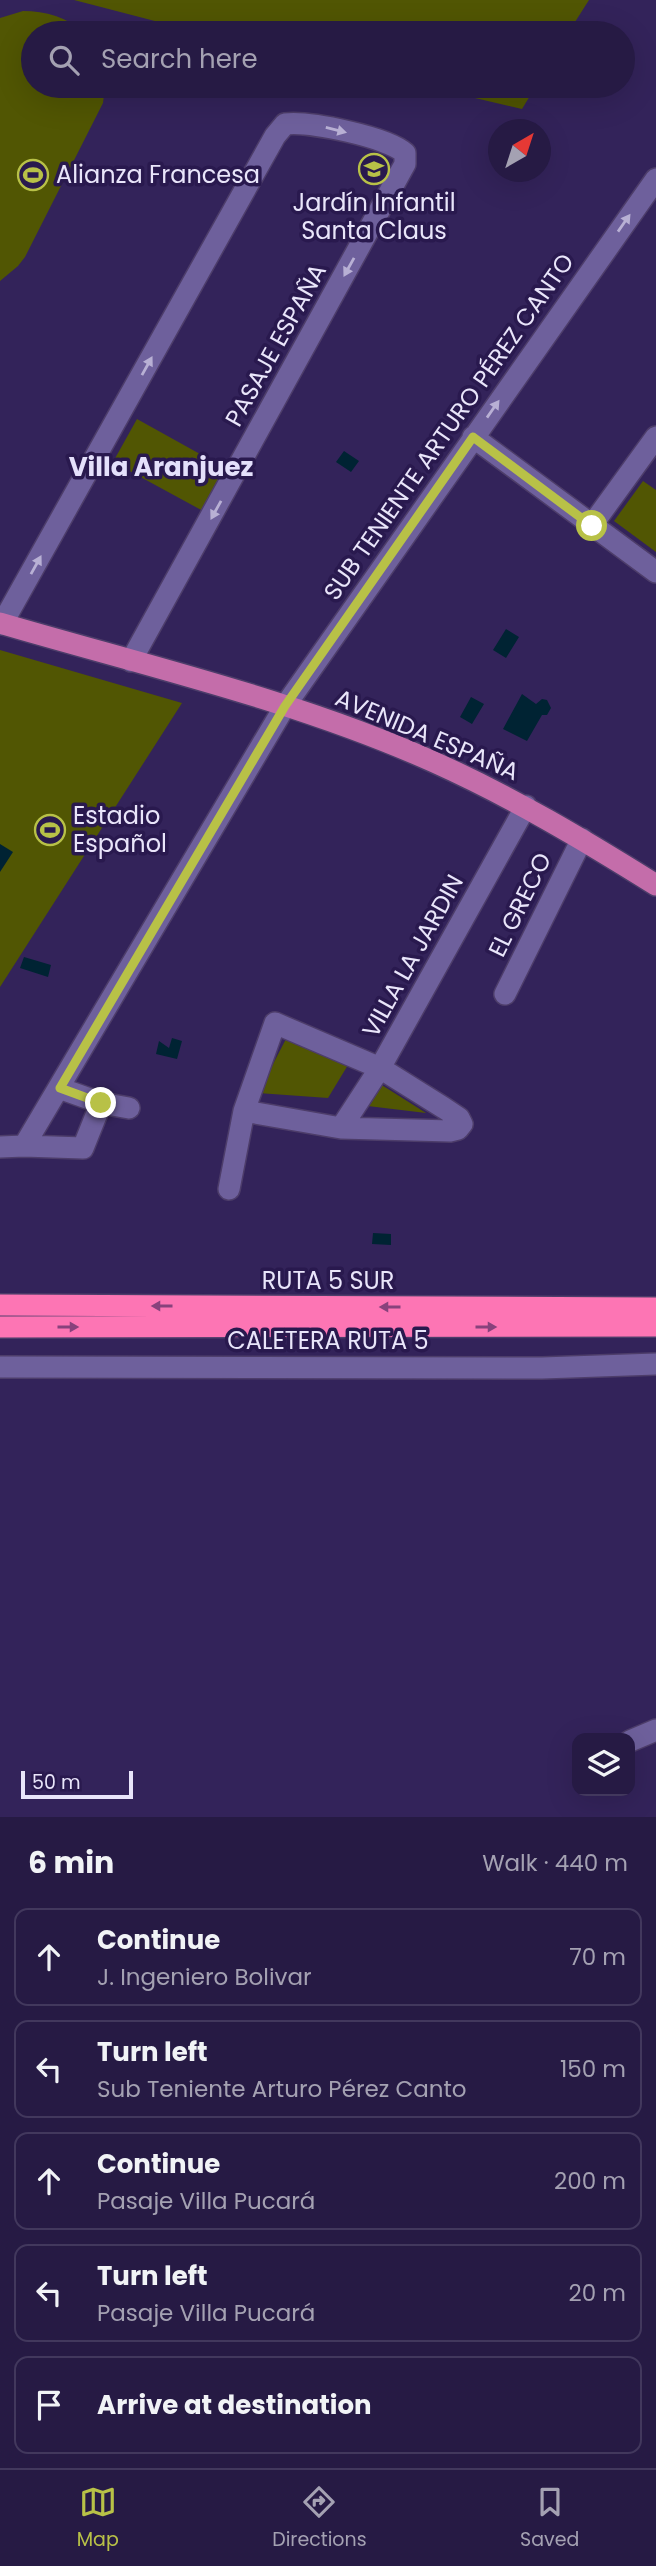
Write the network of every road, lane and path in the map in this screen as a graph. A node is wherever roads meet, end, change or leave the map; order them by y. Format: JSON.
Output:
{"nodes":[{"id":1,"x":656,"y":179,"type":"edge"},
{"id":2,"x":473,"y":437,"type":"junction"},
{"id":3,"x":656,"y":437,"type":"edge"},
{"id":4,"x":592,"y":526,"type":"junction"},
{"id":5,"x":656,"y":572,"type":"edge"},
{"id":6,"x":1,"y":624,"type":"edge"},
{"id":7,"x":131,"y":661,"type":"junction"},
{"id":8,"x":285,"y":706,"type":"junction"},
{"id":9,"x":526,"y":806,"type":"junction"},
{"id":10,"x":582,"y":839,"type":"junction"},
{"id":11,"x":656,"y":885,"type":"edge"},
{"id":12,"x":505,"y":994,"type":"dead end"},
{"id":13,"x":380,"y":1068,"type":"junction"},
{"id":14,"x":60,"y":1088,"type":"junction"},
{"id":15,"x":101,"y":1103,"type":"junction"},
{"id":16,"x":129,"y":1108,"type":"dead end"},
{"id":17,"x":244,"y":1111,"type":"junction"},
{"id":18,"x":341,"y":1128,"type":"junction"},
{"id":19,"x":24,"y":1146,"type":"junction"},
{"id":20,"x":0,"y":1147,"type":"edge"},
{"id":21,"x":229,"y":1189,"type":"dead end"},
{"id":22,"x":0,"y":1305,"type":"edge"},
{"id":23,"x":656,"y":1306,"type":"edge"},
{"id":24,"x":650,"y":1326,"type":"edge"},
{"id":25,"x":0,"y":1327,"type":"edge"},
{"id":26,"x":656,"y":1364,"type":"edge"},
{"id":27,"x":0,"y":1367,"type":"edge"},
{"id":28,"x":656,"y":1730,"type":"edge"},
{"id":29,"x":635,"y":1739,"type":"edge"}],
"edges":[{"from":2,"to":1,"type":"street","name":"SUB TENIENTE ARTURO PÉREZ CANTO","one_way":true},
{"from":2,"to":4,"type":"street"},
{"from":2,"to":8,"type":"street","name":"SUB TENIENTE ARTURO PÉREZ CANTO"},
{"from":3,"to":4,"type":"street"},
{"from":4,"to":5,"type":"street"},
{"from":6,"to":7,"type":"main road","name":"AVENIDA ESPAÑA"},
{"from":6,"to":7,"type":"street","name":"PASAJE ESPAÑA","one_way":true},
{"from":7,"to":8,"type":"main road","name":"AVENIDA ESPAÑA"},
{"from":8,"to":9,"type":"main road","name":"AVENIDA ESPAÑA"},
{"from":8,"to":14,"type":"street","name":"SUB TENIENTE ARTURO PÉREZ CANTO"},
{"from":9,"to":10,"type":"main road","name":"AVENIDA ESPAÑA"},
{"from":9,"to":13,"type":"street","name":"VILLA LA JARDIN"},
{"from":10,"to":11,"type":"main road","name":"AVENIDA ESPAÑA"},
{"from":10,"to":12,"type":"street","name":"EL GRECO"},
{"from":13,"to":17,"type":"street"},
{"from":13,"to":18,"type":"street","name":"VILLA LA JARDIN"},
{"from":13,"to":18,"type":"street"},
{"from":14,"to":15,"type":"street"},
{"from":14,"to":19,"type":"street","name":"SUB TENIENTE ARTURO PÉREZ CANTO"},
{"from":15,"to":16,"type":"street"},
{"from":15,"to":19,"type":"street"},
{"from":17,"to":18,"type":"street"},
{"from":17,"to":21,"type":"street"},
{"from":19,"to":20,"type":"street"},
{"from":23,"to":22,"type":"highway","name":"RUTA 5 SUR","one_way":true},
{"from":25,"to":24,"type":"highway","name":"RUTA 5 SUR","one_way":true},
{"from":26,"to":27,"type":"street","name":"CALETERA RUTA 5"},
{"from":28,"to":29,"type":"street"}]}
